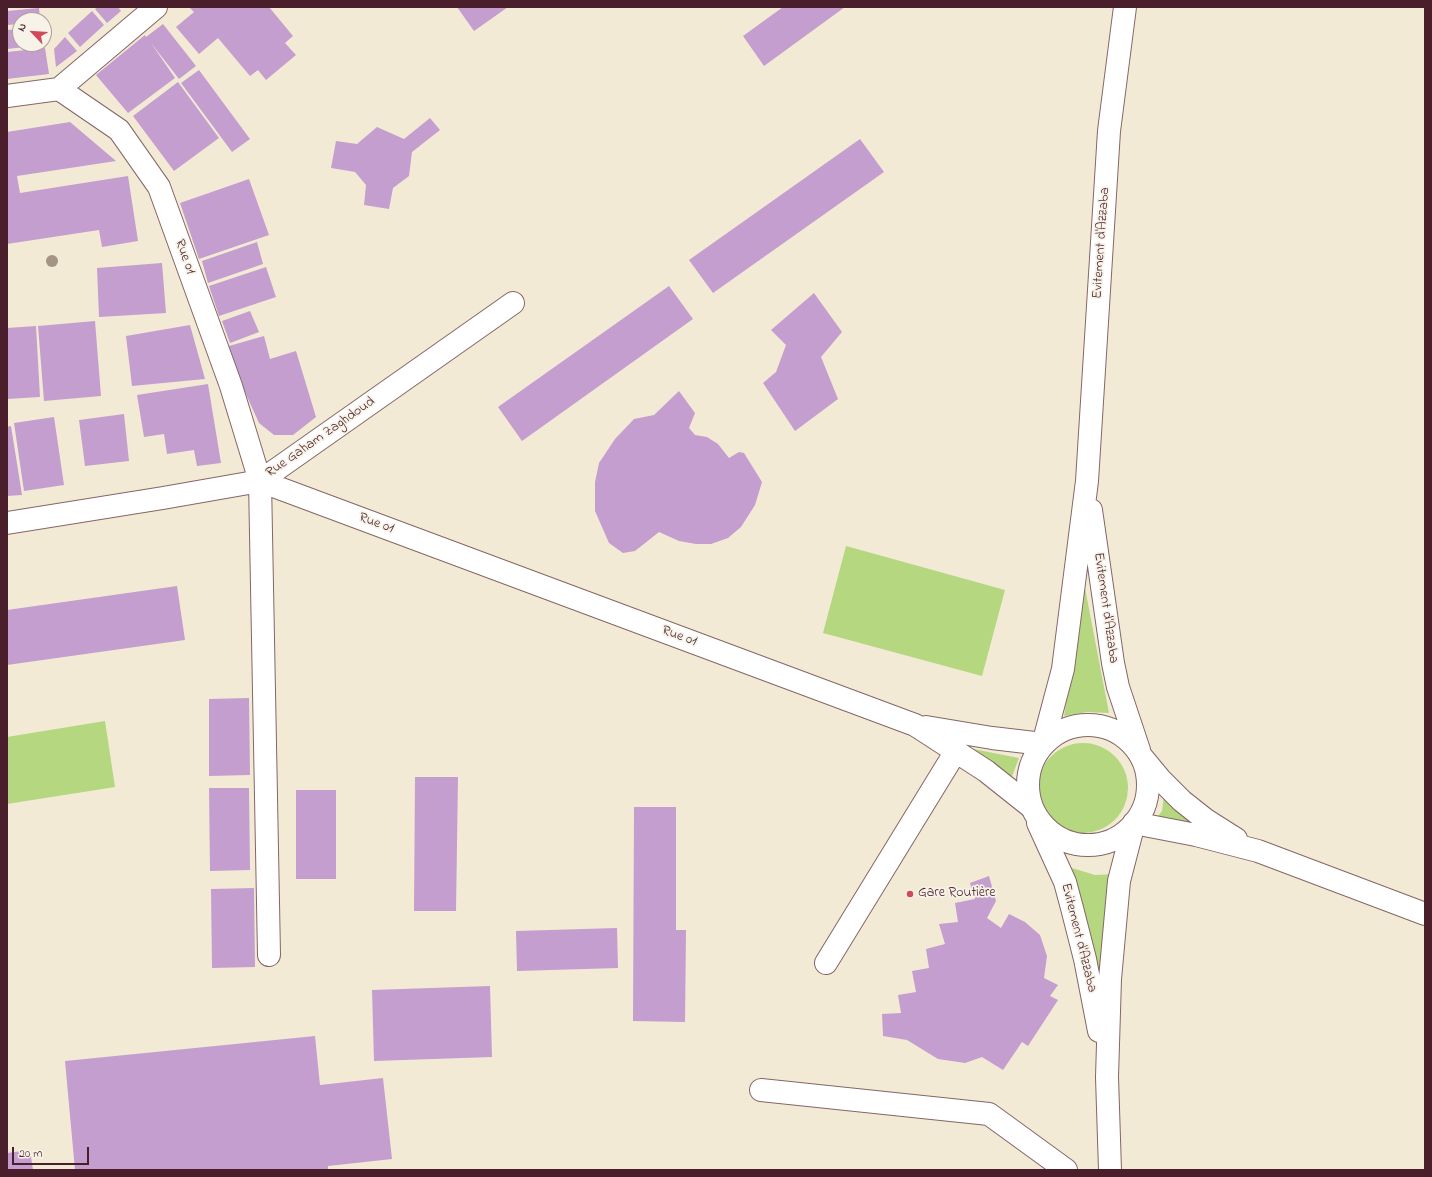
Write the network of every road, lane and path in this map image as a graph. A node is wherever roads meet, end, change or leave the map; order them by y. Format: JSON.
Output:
{"nodes":[{"id":1,"x":156,"y":7,"type":"edge"},
{"id":2,"x":1125,"y":7,"type":"edge"},
{"id":3,"x":59,"y":89,"type":"junction"},
{"id":4,"x":7,"y":96,"type":"edge"},
{"id":5,"x":513,"y":303,"type":"dead end"},
{"id":6,"x":260,"y":480,"type":"junction"},
{"id":7,"x":1087,"y":481,"type":"junction"},
{"id":8,"x":7,"y":523,"type":"edge"},
{"id":9,"x":915,"y":725,"type":"junction"},
{"id":10,"x":1043,"y":744,"type":"junction"},
{"id":11,"x":956,"y":751,"type":"junction"},
{"id":12,"x":1141,"y":756,"type":"junction"},
{"id":13,"x":1030,"y":806,"type":"junction"},
{"id":14,"x":1134,"y":823,"type":"junction"},
{"id":15,"x":1258,"y":851,"type":"junction"},
{"id":16,"x":1425,"y":914,"type":"edge"},
{"id":17,"x":269,"y":955,"type":"dead end"},
{"id":18,"x":826,"y":963,"type":"dead end"},
{"id":19,"x":1107,"y":1077,"type":"junction"},
{"id":20,"x":761,"y":1090,"type":"dead end"},
{"id":21,"x":1066,"y":1170,"type":"edge"},
{"id":22,"x":1110,"y":1170,"type":"edge"}],
"edges":[{"from":1,"to":3,"type":"street"},
{"from":2,"to":7,"type":"street","name":"Evitement d'Azzaba"},
{"from":3,"to":4,"type":"street"},
{"from":3,"to":6,"type":"street","name":"Rue 01"},
{"from":5,"to":6,"type":"street","name":"Rue Gaham Zaghdoud"},
{"from":6,"to":8,"type":"street","name":"Rue Gaham Zaghdoud"},
{"from":6,"to":9,"type":"street","name":"Rue 01"},
{"from":6,"to":17,"type":"street"},
{"from":7,"to":10,"type":"street","name":"Evitement d'Azzaba"},
{"from":7,"to":12,"type":"street","name":"Evitement d'Azzaba"},
{"from":9,"to":10,"type":"street"},
{"from":9,"to":11,"type":"street"},
{"from":10,"to":12,"type":"street"},
{"from":10,"to":13,"type":"street"},
{"from":11,"to":13,"type":"street"},
{"from":11,"to":18,"type":"street"},
{"from":12,"to":14,"type":"street"},
{"from":12,"to":15,"type":"street"},
{"from":13,"to":14,"type":"street"},
{"from":13,"to":19,"type":"street","name":"Evitement d'Azzaba"},
{"from":14,"to":15,"type":"street"},
{"from":14,"to":19,"type":"street","name":"Evitement d'Azzaba"},
{"from":15,"to":16,"type":"street"},
{"from":19,"to":22,"type":"street","name":"Evitement d'Azzaba"},
{"from":20,"to":21,"type":"street"}]}
